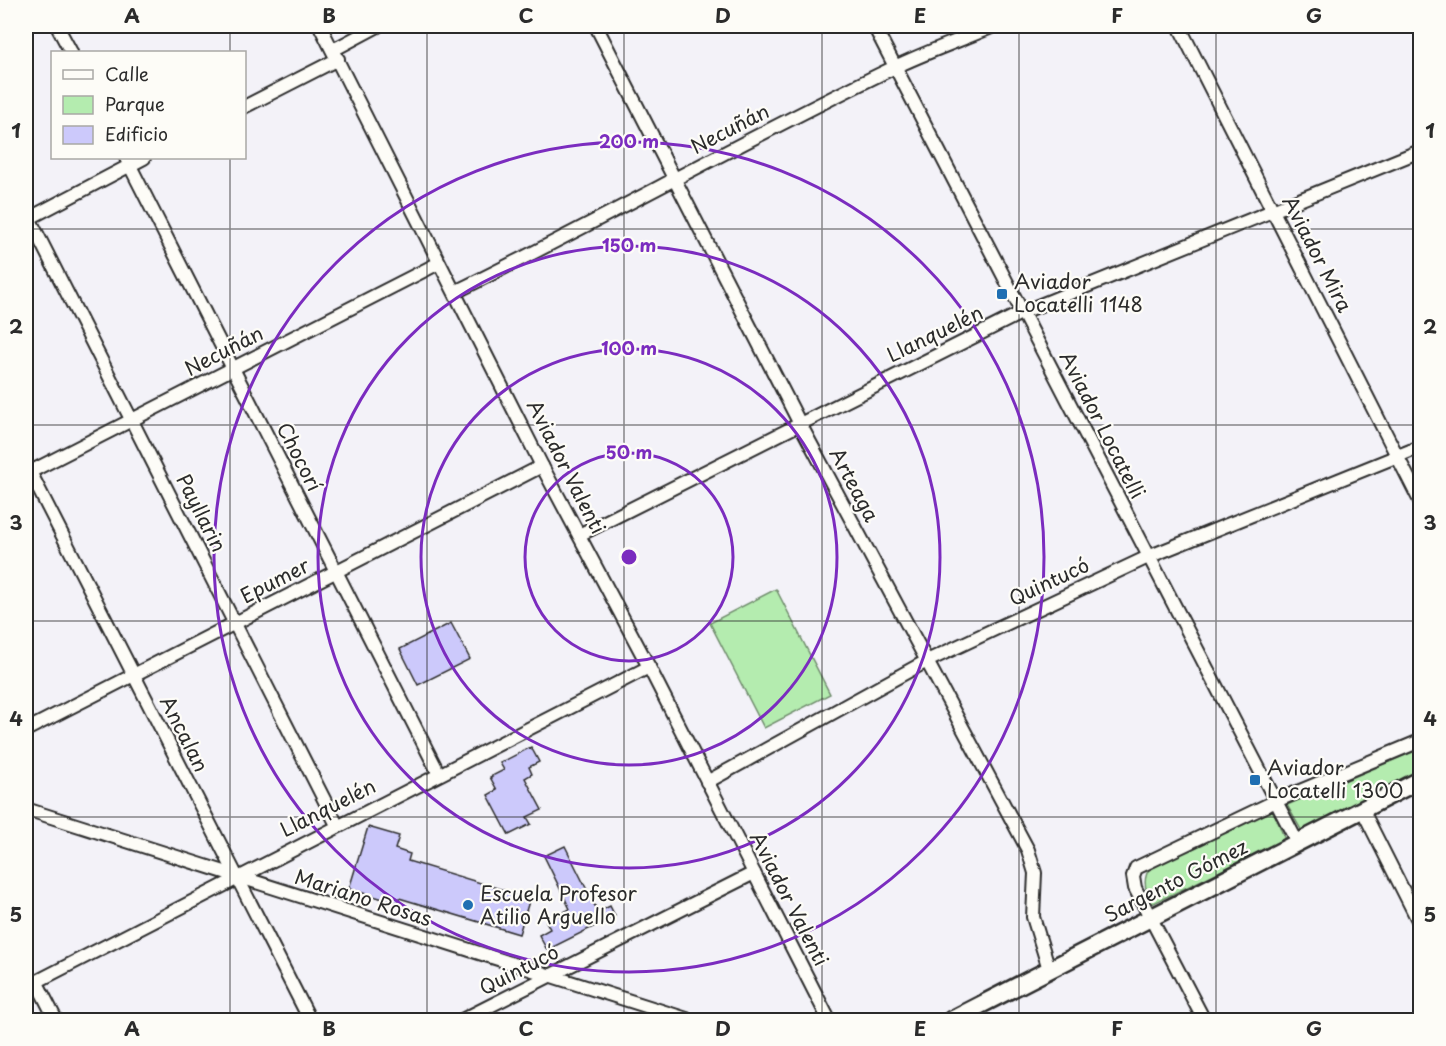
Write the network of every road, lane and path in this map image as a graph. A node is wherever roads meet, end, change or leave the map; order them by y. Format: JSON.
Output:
{"nodes":[{"id":1,"x":57,"y":26,"type":"edge"},
{"id":2,"x":320,"y":26,"type":"edge"},
{"id":3,"x":378,"y":26,"type":"edge"},
{"id":4,"x":596,"y":26,"type":"edge"},
{"id":5,"x":874,"y":26,"type":"edge"},
{"id":6,"x":994,"y":26,"type":"edge"},
{"id":7,"x":1179,"y":26,"type":"edge"},
{"id":8,"x":70,"y":51,"type":"edge"},
{"id":9,"x":336,"y":54,"type":"junction"},
{"id":10,"x":895,"y":67,"type":"junction"},
{"id":11,"x":246,"y":106,"type":"edge"},
{"id":12,"x":1420,"y":152,"type":"edge"},
{"id":13,"x":128,"y":161,"type":"edge"},
{"id":14,"x":675,"y":181,"type":"junction"},
{"id":15,"x":1273,"y":210,"type":"junction"},
{"id":16,"x":27,"y":219,"type":"edge"},
{"id":17,"x":439,"y":263,"type":"junction"},
{"id":18,"x":455,"y":292,"type":"junction"},
{"id":19,"x":1023,"y":312,"type":"junction"},
{"id":20,"x":233,"y":368,"type":"junction"},
{"id":21,"x":132,"y":421,"type":"junction"},
{"id":22,"x":799,"y":422,"type":"junction"},
{"id":23,"x":1420,"y":447,"type":"edge"},
{"id":24,"x":1398,"y":456,"type":"junction"},
{"id":25,"x":542,"y":466,"type":"junction"},
{"id":26,"x":27,"y":470,"type":"edge"},
{"id":27,"x":1420,"y":501,"type":"edge"},
{"id":28,"x":579,"y":535,"type":"junction"},
{"id":29,"x":1148,"y":557,"type":"junction"},
{"id":30,"x":335,"y":572,"type":"junction"},
{"id":31,"x":235,"y":622,"type":"junction"},
{"id":32,"x":925,"y":662,"type":"junction"},
{"id":33,"x":650,"y":667,"type":"junction"},
{"id":34,"x":133,"y":676,"type":"junction"},
{"id":35,"x":26,"y":730,"type":"edge"},
{"id":36,"x":1420,"y":741,"type":"edge"},
{"id":37,"x":439,"y":774,"type":"junction"},
{"id":38,"x":1420,"y":780,"type":"edge"},
{"id":39,"x":707,"y":782,"type":"junction"},
{"id":40,"x":1276,"y":801,"type":"junction"},
{"id":41,"x":26,"y":809,"type":"edge"},
{"id":42,"x":1362,"y":809,"type":"junction"},
{"id":43,"x":337,"y":825,"type":"junction"},
{"id":44,"x":1297,"y":842,"type":"junction"},
{"id":45,"x":754,"y":873,"type":"junction"},
{"id":46,"x":235,"y":878,"type":"junction"},
{"id":47,"x":1151,"y":916,"type":"junction"},
{"id":48,"x":1420,"y":924,"type":"edge"},
{"id":49,"x":1049,"y":969,"type":"junction"},
{"id":50,"x":548,"y":977,"type":"junction"},
{"id":51,"x":31,"y":984,"type":"edge"},
{"id":52,"x":56,"y":1020,"type":"edge"},
{"id":53,"x":309,"y":1020,"type":"edge"},
{"id":54,"x":462,"y":1020,"type":"edge"},
{"id":55,"x":690,"y":1020,"type":"edge"},
{"id":56,"x":828,"y":1020,"type":"edge"},
{"id":57,"x":951,"y":1020,"type":"edge"},
{"id":58,"x":1204,"y":1020,"type":"edge"}],
"edges":[{"from":1,"to":8,"type":"street"},
{"from":2,"to":9,"type":"street","name":"Aviador Valenti"},
{"from":3,"to":9,"type":"street"},
{"from":4,"to":14,"type":"street","name":"Arteaga"},
{"from":5,"to":10,"type":"street","name":"Aviador Locatelli"},
{"from":6,"to":10,"type":"street","name":"Necuñán"},
{"from":7,"to":15,"type":"street","name":"Aviador Mira"},
{"from":9,"to":11,"type":"street"},
{"from":9,"to":17,"type":"street","name":"Aviador Valenti"},
{"from":10,"to":14,"type":"street","name":"Necuñán"},
{"from":10,"to":19,"type":"street","name":"Aviador Locatelli"},
{"from":12,"to":15,"type":"street","name":"Llanquelén"},
{"from":13,"to":16,"type":"street"},
{"from":13,"to":20,"type":"street","name":"Chocorí"},
{"from":14,"to":18,"type":"street","name":"Necuñán"},
{"from":14,"to":22,"type":"street","name":"Arteaga"},
{"from":15,"to":19,"type":"street","name":"Llanquelén"},
{"from":15,"to":24,"type":"street","name":"Aviador Mira"},
{"from":16,"to":21,"type":"street","name":"Payllarin"},
{"from":17,"to":18,"type":"street","name":"Aviador Valenti"},
{"from":17,"to":20,"type":"street","name":"Necuñán"},
{"from":18,"to":25,"type":"street","name":"Aviador Valenti"},
{"from":19,"to":22,"type":"street","name":"Llanquelén"},
{"from":19,"to":29,"type":"street","name":"Aviador Locatelli"},
{"from":20,"to":21,"type":"street","name":"Necuñán"},
{"from":20,"to":30,"type":"street","name":"Chocorí"},
{"from":21,"to":26,"type":"street","name":"Necuñán"},
{"from":21,"to":31,"type":"street","name":"Payllarin"},
{"from":22,"to":28,"type":"street","name":"Llanquelén"},
{"from":22,"to":32,"type":"street","name":"Arteaga"},
{"from":23,"to":24,"type":"street","name":"Quintucó"},
{"from":24,"to":27,"type":"street","name":"Aviador Mira"},
{"from":24,"to":29,"type":"street","name":"Quintucó"},
{"from":25,"to":28,"type":"street","name":"Aviador Valenti"},
{"from":25,"to":30,"type":"street","name":"Epumer"},
{"from":26,"to":34,"type":"street","name":"Ancalan"},
{"from":28,"to":33,"type":"street","name":"Aviador Valenti"},
{"from":29,"to":32,"type":"street","name":"Quintucó"},
{"from":29,"to":40,"type":"street","name":"Aviador Locatelli"},
{"from":30,"to":31,"type":"street","name":"Epumer"},
{"from":30,"to":37,"type":"street","name":"Chocorí"},
{"from":31,"to":34,"type":"street","name":"Epumer"},
{"from":31,"to":43,"type":"street","name":"Payllarin"},
{"from":32,"to":39,"type":"street","name":"Quintucó"},
{"from":32,"to":49,"type":"street","name":"Arteaga"},
{"from":33,"to":37,"type":"street","name":"Llanquelén"},
{"from":33,"to":39,"type":"street","name":"Aviador Valenti"},
{"from":34,"to":35,"type":"street","name":"Epumer"},
{"from":34,"to":46,"type":"street","name":"Ancalan"},
{"from":36,"to":40,"type":"street"},
{"from":37,"to":43,"type":"street","name":"Llanquelén"},
{"from":38,"to":42,"type":"main road","name":"Sargento Gómez"},
{"from":39,"to":45,"type":"street","name":"Aviador Valenti"},
{"from":40,"to":44,"type":"street","name":"Aviador Locatelli"},
{"from":40,"to":47,"type":"street"},
{"from":41,"to":46,"type":"street","name":"Mariano Rosas"},
{"from":42,"to":44,"type":"main road","name":"Sargento Gómez"},
{"from":42,"to":48,"type":"street"},
{"from":43,"to":46,"type":"street","name":"Llanquelén"},
{"from":44,"to":47,"type":"main road","name":"Sargento Gómez"},
{"from":45,"to":50,"type":"street","name":"Quintucó"},
{"from":45,"to":56,"type":"street","name":"Aviador Valenti"},
{"from":46,"to":50,"type":"street","name":"Mariano Rosas"},
{"from":46,"to":51,"type":"street","name":"Llanquelén"},
{"from":46,"to":53,"type":"street","name":"Ancalan"},
{"from":47,"to":49,"type":"main road","name":"Sargento Gómez"},
{"from":47,"to":58,"type":"street"},
{"from":49,"to":57,"type":"main road","name":"Sargento Gómez"},
{"from":50,"to":54,"type":"street","name":"Quintucó"},
{"from":50,"to":55,"type":"street","name":"Mariano Rosas"},
{"from":51,"to":52,"type":"street"}]}
